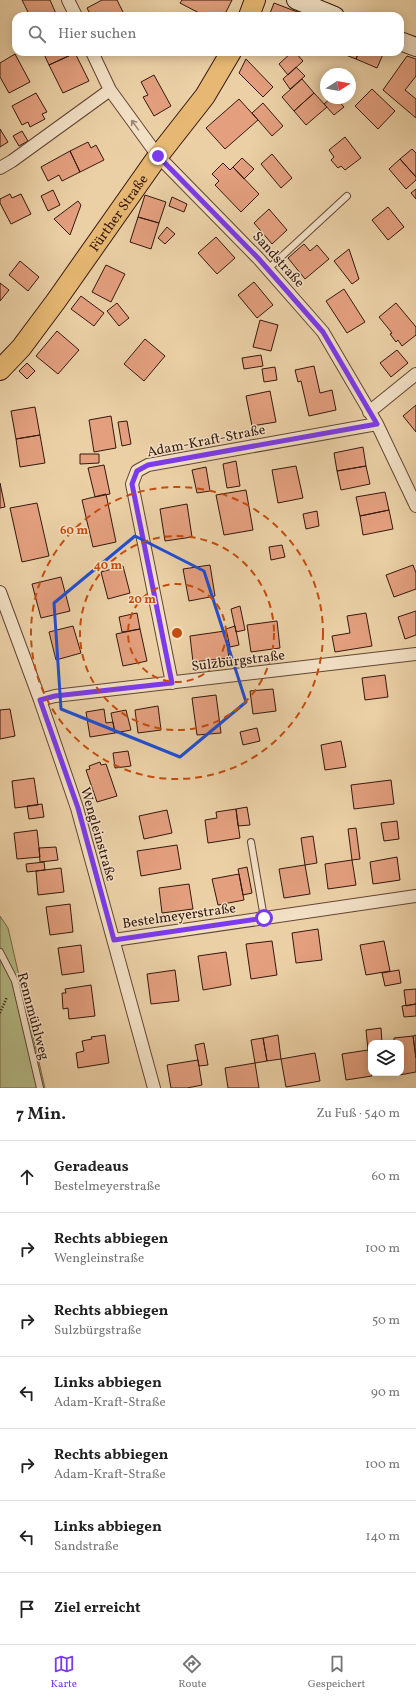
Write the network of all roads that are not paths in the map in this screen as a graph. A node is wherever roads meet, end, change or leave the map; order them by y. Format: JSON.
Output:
{"nodes":[{"id":1,"x":68,"y":0,"type":"edge"},
{"id":2,"x":255,"y":0,"type":"edge"},
{"id":3,"x":296,"y":0,"type":"edge"},
{"id":4,"x":74,"y":12,"type":"edge"},
{"id":5,"x":250,"y":12,"type":"edge"},
{"id":6,"x":325,"y":12,"type":"edge"},
{"id":7,"x":404,"y":42,"type":"edge"},
{"id":8,"x":416,"y":47,"type":"edge"},
{"id":9,"x":94,"y":56,"type":"edge"},
{"id":10,"x":229,"y":56,"type":"edge"},
{"id":11,"x":110,"y":90,"type":"junction"},
{"id":12,"x":158,"y":156,"type":"junction"},
{"id":13,"x":0,"y":168,"type":"edge"},
{"id":14,"x":348,"y":196,"type":"dead end"},
{"id":15,"x":268,"y":269,"type":"junction"},
{"id":16,"x":0,"y":370,"type":"edge"},
{"id":17,"x":416,"y":374,"type":"edge"},
{"id":18,"x":369,"y":412,"type":"junction"},
{"id":19,"x":377,"y":424,"type":"junction"},
{"id":20,"x":416,"y":506,"type":"edge"},
{"id":21,"x":0,"y":592,"type":"edge"},
{"id":22,"x":416,"y":654,"type":"edge"},
{"id":23,"x":172,"y":683,"type":"junction"},
{"id":24,"x":40,"y":700,"type":"junction"},
{"id":25,"x":250,"y":842,"type":"dead end"},
{"id":26,"x":416,"y":896,"type":"edge"},
{"id":27,"x":264,"y":918,"type":"junction"},
{"id":28,"x":114,"y":940,"type":"junction"},
{"id":29,"x":0,"y":952,"type":"edge"},
{"id":30,"x":40,"y":1088,"type":"edge"},
{"id":31,"x":154,"y":1088,"type":"edge"}],
"edges":[{"from":1,"to":4,"type":"street"},
{"from":2,"to":5,"type":"main road"},
{"from":3,"to":6,"type":"main road"},
{"from":7,"to":8,"type":"main road"},
{"from":9,"to":11,"type":"street","name":"Sandstraße"},
{"from":10,"to":12,"type":"main road","name":"Fürther Straße"},
{"from":12,"to":11,"type":"street","name":"Sandstraße","one_way":true},
{"from":11,"to":13,"type":"street"},
{"from":12,"to":15,"type":"street","name":"Sandstraße"},
{"from":12,"to":16,"type":"main road","name":"Fürther Straße"},
{"from":14,"to":15,"type":"lane"},
{"from":15,"to":18,"type":"street","name":"Sandstraße"},
{"from":17,"to":18,"type":"street"},
{"from":18,"to":19,"type":"street","name":"Sandstraße"},
{"from":19,"to":20,"type":"street","name":"Sandstraße"},
{"from":19,"to":23,"type":"street","name":"Adam-Kraft-Straße"},
{"from":21,"to":24,"type":"street","name":"Wengleinstraße"},
{"from":22,"to":23,"type":"street","name":"Sulzbürgstraße"},
{"from":23,"to":24,"type":"street","name":"Sulzbürgstraße"},
{"from":24,"to":28,"type":"street","name":"Wengleinstraße"},
{"from":25,"to":27,"type":"lane"},
{"from":26,"to":27,"type":"street","name":"Bestelmeyerstraße"},
{"from":27,"to":28,"type":"street","name":"Bestelmeyerstraße"},
{"from":28,"to":31,"type":"street","name":"Wengleinstraße"},
{"from":29,"to":30,"type":"lane","name":"Rennmühlweg"}]}
